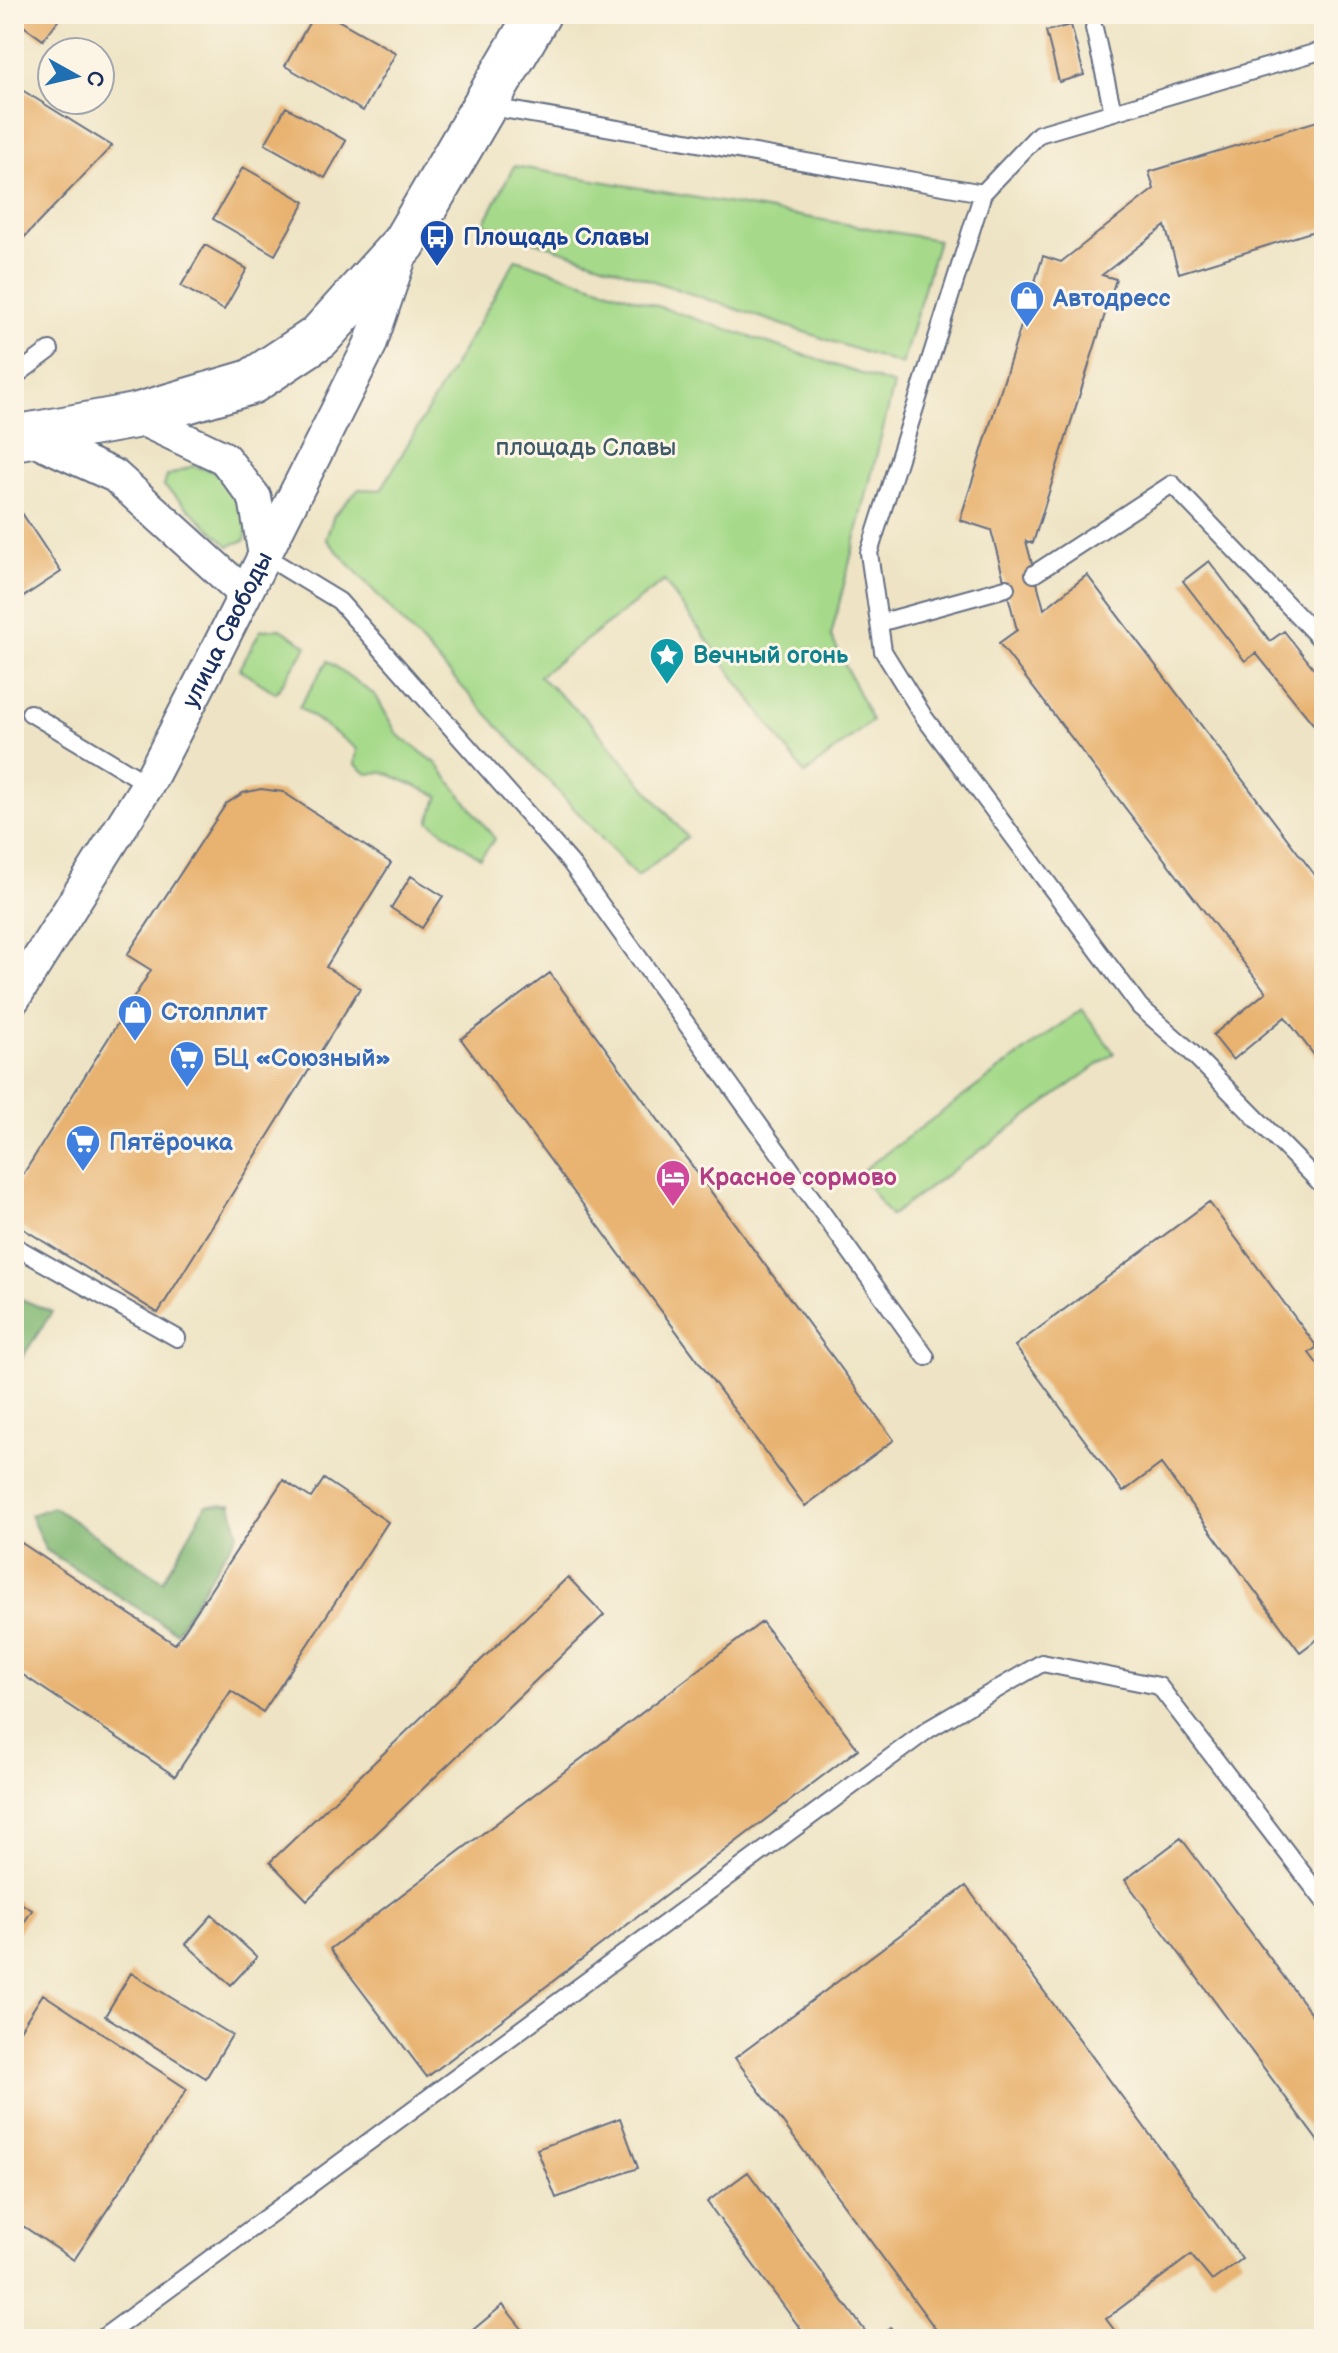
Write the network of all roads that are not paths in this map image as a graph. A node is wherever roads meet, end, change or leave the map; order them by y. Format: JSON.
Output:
{"nodes":[{"id":1,"x":538,"y":14,"type":"edge"},
{"id":2,"x":1094,"y":28,"type":"dead end"},
{"id":3,"x":1324,"y":50,"type":"edge"},
{"id":4,"x":484,"y":106,"type":"junction"},
{"id":5,"x":1113,"y":112,"type":"junction"},
{"id":6,"x":983,"y":193,"type":"junction"},
{"id":7,"x":404,"y":243,"type":"junction"},
{"id":8,"x":50,"y":350,"type":"dead end"},
{"id":9,"x":14,"y":377,"type":"edge"},
{"id":10,"x":135,"y":416,"type":"junction"},
{"id":11,"x":20,"y":437,"type":"edge"},
{"id":12,"x":265,"y":556,"type":"junction"},
{"id":13,"x":1034,"y":574,"type":"dead end"},
{"id":14,"x":1006,"y":588,"type":"dead end"},
{"id":15,"x":244,"y":593,"type":"junction"},
{"id":16,"x":879,"y":623,"type":"junction"},
{"id":17,"x":1324,"y":643,"type":"edge"},
{"id":18,"x":30,"y":713,"type":"dead end"},
{"id":19,"x":148,"y":784,"type":"junction"},
{"id":20,"x":14,"y":998,"type":"edge"},
{"id":21,"x":1324,"y":1187,"type":"edge"},
{"id":22,"x":14,"y":1246,"type":"edge"},
{"id":23,"x":177,"y":1338,"type":"dead end"},
{"id":24,"x":926,"y":1357,"type":"dead end"},
{"id":25,"x":1324,"y":1901,"type":"edge"},
{"id":26,"x":101,"y":2339,"type":"edge"}],
"edges":[{"from":1,"to":4,"type":"main road","name":"улица Свободы"},
{"from":2,"to":5,"type":"lane"},
{"from":3,"to":5,"type":"lane"},
{"from":4,"to":6,"type":"lane"},
{"from":4,"to":7,"type":"main road","name":"улица Свободы"},
{"from":5,"to":6,"type":"lane"},
{"from":6,"to":16,"type":"lane"},
{"from":7,"to":10,"type":"main road","name":"улица Свободы"},
{"from":7,"to":12,"type":"street","name":"улица Свободы"},
{"from":8,"to":9,"type":"lane"},
{"from":10,"to":11,"type":"main road","name":"улица Свободы"},
{"from":10,"to":12,"type":"street"},
{"from":11,"to":15,"type":"street"},
{"from":12,"to":15,"type":"street","name":"улица Свободы"},
{"from":12,"to":24,"type":"lane"},
{"from":13,"to":17,"type":"lane"},
{"from":14,"to":16,"type":"lane"},
{"from":15,"to":19,"type":"street","name":"улица Свободы"},
{"from":16,"to":21,"type":"lane"},
{"from":18,"to":19,"type":"lane"},
{"from":19,"to":20,"type":"street","name":"улица Свободы"},
{"from":22,"to":23,"type":"lane"},
{"from":25,"to":26,"type":"lane"}]}
